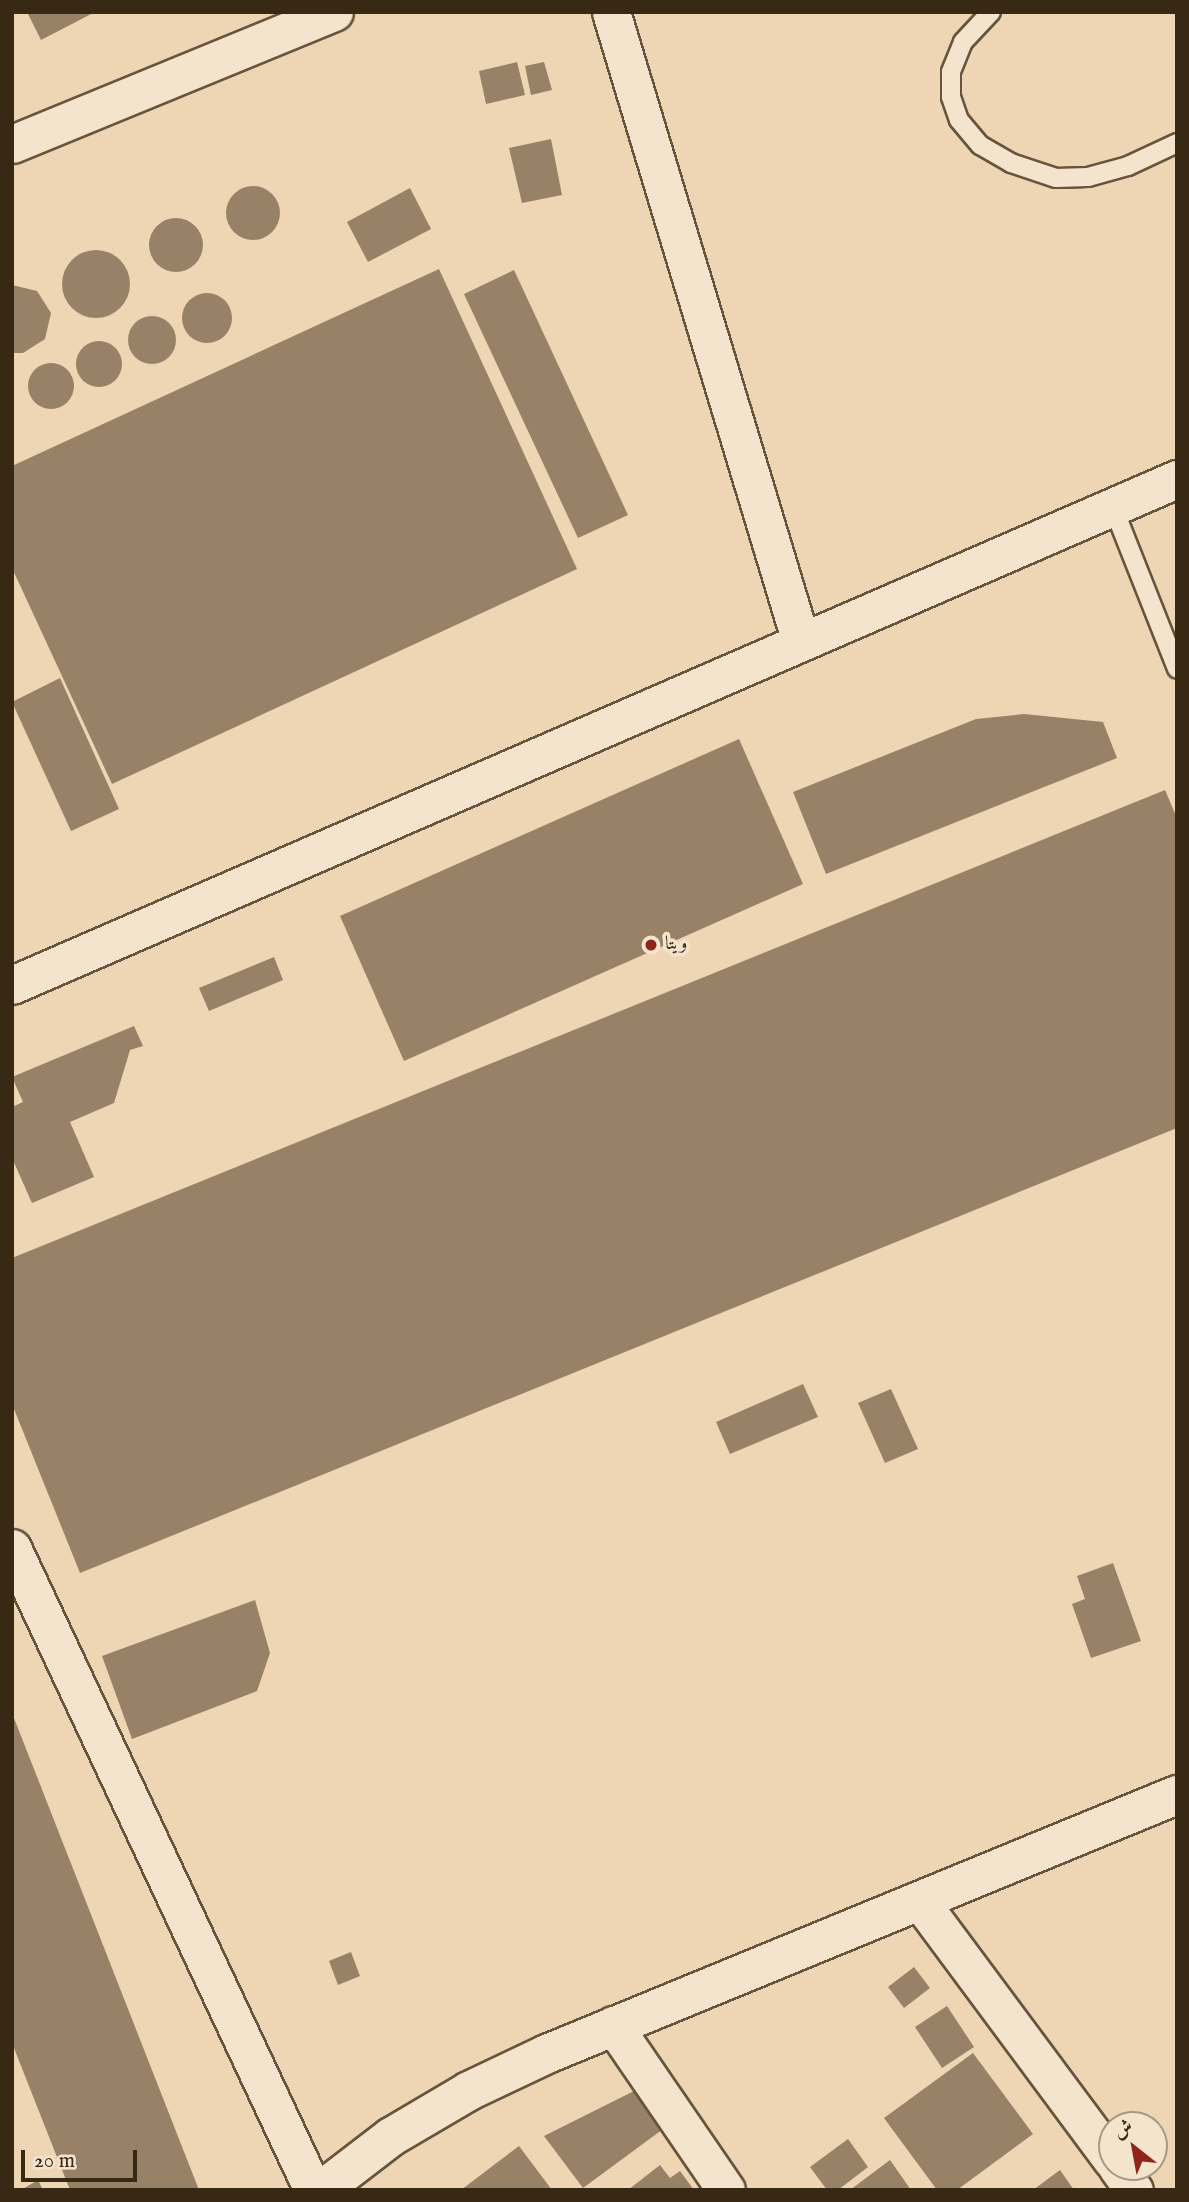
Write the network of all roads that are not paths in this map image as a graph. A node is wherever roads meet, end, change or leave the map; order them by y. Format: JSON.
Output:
{"nodes":[{"id":1,"x":334,"y":12,"type":"edge"},
{"id":2,"x":611,"y":12,"type":"edge"},
{"id":3,"x":991,"y":12,"type":"edge"},
{"id":4,"x":1177,"y":143,"type":"edge"},
{"id":5,"x":12,"y":144,"type":"edge"},
{"id":6,"x":1177,"y":479,"type":"edge"},
{"id":7,"x":1113,"y":507,"type":"junction"},
{"id":8,"x":801,"y":642,"type":"junction"},
{"id":9,"x":1177,"y":668,"type":"edge"},
{"id":10,"x":12,"y":985,"type":"edge"},
{"id":11,"x":12,"y":1548,"type":"edge"},
{"id":12,"x":1177,"y":1795,"type":"edge"},
{"id":13,"x":919,"y":1900,"type":"junction"},
{"id":14,"x":613,"y":2025,"type":"junction"},
{"id":15,"x":1098,"y":2141,"type":"edge"},
{"id":16,"x":313,"y":2190,"type":"edge"},
{"id":17,"x":322,"y":2190,"type":"edge"},
{"id":18,"x":726,"y":2190,"type":"edge"}],
"edges":[{"from":1,"to":5,"type":"street"},
{"from":2,"to":8,"type":"street"},
{"from":3,"to":4,"type":"lane"},
{"from":6,"to":7,"type":"street"},
{"from":7,"to":8,"type":"street"},
{"from":7,"to":9,"type":"lane"},
{"from":8,"to":10,"type":"street"},
{"from":11,"to":16,"type":"street"},
{"from":12,"to":13,"type":"street"},
{"from":13,"to":14,"type":"street"},
{"from":13,"to":15,"type":"street"},
{"from":14,"to":17,"type":"street"},
{"from":14,"to":18,"type":"street"}]}
